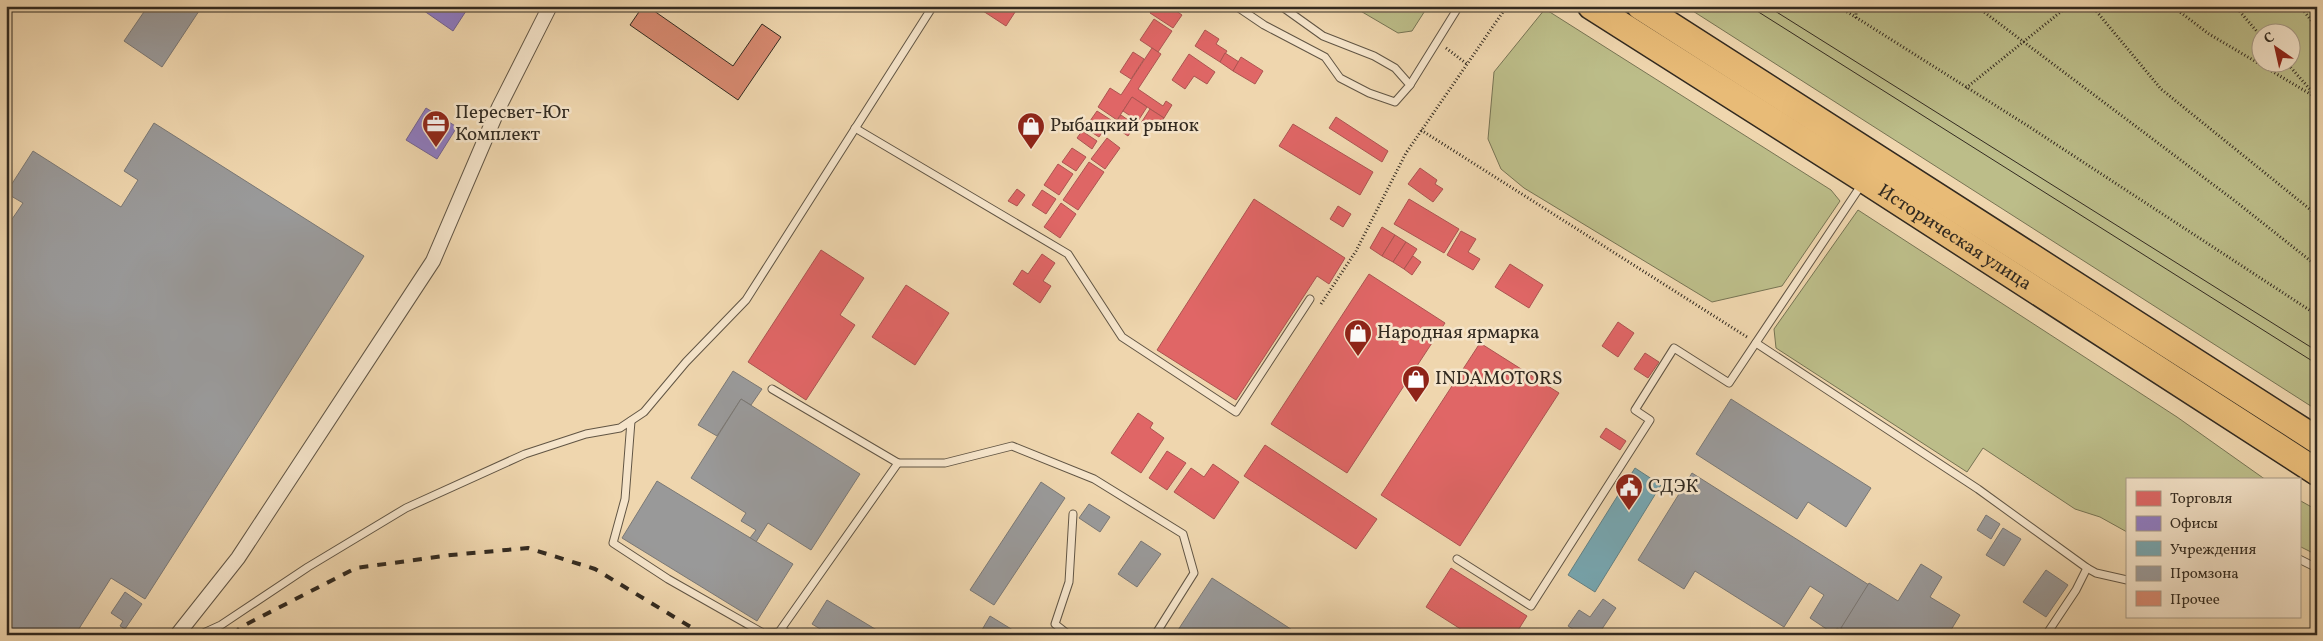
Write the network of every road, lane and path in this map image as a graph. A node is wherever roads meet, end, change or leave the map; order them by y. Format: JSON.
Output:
{"nodes":[{"id":1,"x":550,"y":6,"type":"edge"},
{"id":2,"x":933,"y":6,"type":"edge"},
{"id":3,"x":1236,"y":6,"type":"edge"},
{"id":4,"x":1281,"y":6,"type":"edge"},
{"id":5,"x":1459,"y":6,"type":"edge"},
{"id":6,"x":1507,"y":6,"type":"edge"},
{"id":7,"x":1591,"y":6,"type":"edge"},
{"id":8,"x":1640,"y":6,"type":"edge"},
{"id":9,"x":1838,"y":6,"type":"edge"},
{"id":10,"x":1856,"y":6,"type":"edge"},
{"id":11,"x":1976,"y":6,"type":"edge"},
{"id":12,"x":2068,"y":6,"type":"edge"},
{"id":13,"x":2092,"y":6,"type":"edge"},
{"id":14,"x":2172,"y":6,"type":"edge"},
{"id":15,"x":2235,"y":6,"type":"edge"},
{"id":16,"x":2300,"y":6,"type":"edge"},
{"id":17,"x":1856,"y":19,"type":"junction"},
{"id":18,"x":2250,"y":23,"type":"edge"},
{"id":19,"x":2317,"y":28,"type":"edge"},
{"id":20,"x":1438,"y":41,"type":"junction"},
{"id":21,"x":2024,"y":42,"type":"junction"},
{"id":22,"x":1467,"y":64,"type":"junction"},
{"id":23,"x":2295,"y":72,"type":"edge"},
{"id":24,"x":1410,"y":85,"type":"junction"},
{"id":25,"x":1966,"y":88,"type":"junction"},
{"id":26,"x":2317,"y":98,"type":"edge"},
{"id":27,"x":855,"y":128,"type":"junction"},
{"id":28,"x":1421,"y":130,"type":"junction"},
{"id":29,"x":1865,"y":180,"type":"junction"},
{"id":30,"x":2317,"y":215,"type":"edge"},
{"id":31,"x":2317,"y":266,"type":"edge"},
{"id":32,"x":1310,"y":299,"type":"dead end"},
{"id":33,"x":2317,"y":308,"type":"edge"},
{"id":34,"x":1317,"y":309,"type":"dead end"},
{"id":35,"x":2315,"y":314,"type":"edge"},
{"id":36,"x":1756,"y":343,"type":"junction"},
{"id":37,"x":772,"y":389,"type":"dead end"},
{"id":38,"x":631,"y":421,"type":"junction"},
{"id":39,"x":2317,"y":440,"type":"edge"},
{"id":40,"x":898,"y":463,"type":"junction"},
{"id":41,"x":2317,"y":472,"type":"edge"},
{"id":42,"x":1073,"y":514,"type":"dead end"},
{"id":43,"x":1457,"y":560,"type":"dead end"},
{"id":44,"x":2300,"y":560,"type":"edge"},
{"id":45,"x":2086,"y":568,"type":"junction"},
{"id":46,"x":2317,"y":568,"type":"edge"},
{"id":47,"x":2126,"y":580,"type":"edge"},
{"id":48,"x":779,"y":632,"type":"junction"},
{"id":49,"x":177,"y":635,"type":"edge"},
{"id":50,"x":199,"y":635,"type":"edge"},
{"id":51,"x":790,"y":635,"type":"edge"},
{"id":52,"x":1069,"y":635,"type":"edge"},
{"id":53,"x":1155,"y":635,"type":"edge"},
{"id":54,"x":2046,"y":635,"type":"edge"}],
"edges":[{"from":1,"to":49,"type":"street"},
{"from":2,"to":27,"type":"lane"},
{"from":3,"to":24,"type":"lane"},
{"from":4,"to":24,"type":"lane"},
{"from":5,"to":20,"type":"lane"},
{"from":6,"to":22,"type":"path"},
{"from":7,"to":29,"type":"highway","name":"Историческая улица"},
{"from":8,"to":39,"type":"highway","name":"Историческая улица"},
{"from":9,"to":17,"type":"path"},
{"from":10,"to":17,"type":"path"},
{"from":11,"to":21,"type":"path"},
{"from":12,"to":21,"type":"path"},
{"from":13,"to":30,"type":"path"},
{"from":14,"to":26,"type":"path"},
{"from":15,"to":18,"type":"path"},
{"from":16,"to":19,"type":"path"},
{"from":17,"to":25,"type":"path"},
{"from":20,"to":22,"type":"path"},
{"from":20,"to":24,"type":"lane"},
{"from":21,"to":25,"type":"path"},
{"from":21,"to":31,"type":"path"},
{"from":22,"to":28,"type":"path"},
{"from":23,"to":26,"type":"path"},
{"from":25,"to":35,"type":"path"},
{"from":27,"to":32,"type":"lane"},
{"from":27,"to":38,"type":"lane"},
{"from":28,"to":34,"type":"path"},
{"from":28,"to":36,"type":"path"},
{"from":29,"to":36,"type":"lane"},
{"from":29,"to":41,"type":"highway","name":"Историческая улица"},
{"from":33,"to":35,"type":"path"},
{"from":36,"to":43,"type":"lane"},
{"from":36,"to":45,"type":"lane"},
{"from":37,"to":40,"type":"lane"},
{"from":38,"to":48,"type":"lane"},
{"from":38,"to":50,"type":"lane"},
{"from":40,"to":48,"type":"lane"},
{"from":40,"to":53,"type":"lane"},
{"from":42,"to":52,"type":"lane"},
{"from":44,"to":46,"type":"lane"},
{"from":45,"to":47,"type":"lane"},
{"from":45,"to":54,"type":"lane"},
{"from":48,"to":51,"type":"lane"}]}
